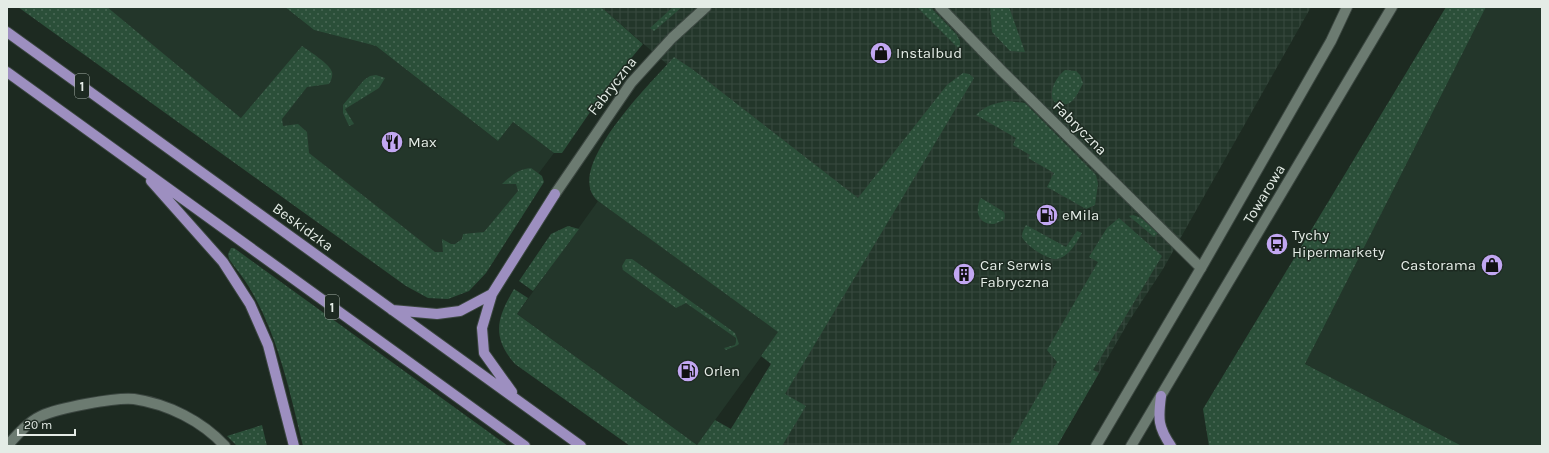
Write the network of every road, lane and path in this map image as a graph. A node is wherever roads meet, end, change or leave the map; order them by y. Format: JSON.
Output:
{"nodes":[{"id":1,"x":706,"y":7,"type":"edge"},
{"id":2,"x":940,"y":7,"type":"edge"},
{"id":3,"x":1347,"y":7,"type":"edge"},
{"id":4,"x":1354,"y":7,"type":"edge"},
{"id":5,"x":1392,"y":7,"type":"edge"},
{"id":6,"x":7,"y":32,"type":"edge"},
{"id":7,"x":1331,"y":41,"type":"junction"},
{"id":8,"x":7,"y":72,"type":"edge"},
{"id":9,"x":139,"y":167,"type":"junction"},
{"id":10,"x":555,"y":194,"type":"joint"},
{"id":11,"x":1201,"y":268,"type":"junction"},
{"id":12,"x":492,"y":294,"type":"junction"},
{"id":13,"x":392,"y":310,"type":"junction"},
{"id":14,"x":1161,"y":396,"type":"junction"},
{"id":15,"x":517,"y":399,"type":"junction"},
{"id":16,"x":8,"y":446,"type":"edge"},
{"id":17,"x":225,"y":446,"type":"edge"},
{"id":18,"x":294,"y":446,"type":"edge"},
{"id":19,"x":525,"y":446,"type":"edge"},
{"id":20,"x":582,"y":446,"type":"edge"},
{"id":21,"x":1096,"y":446,"type":"edge"},
{"id":22,"x":1131,"y":446,"type":"edge"},
{"id":23,"x":1171,"y":446,"type":"edge"}],
"edges":[{"from":1,"to":10,"type":"street","name":"Fabryczna"},
{"from":2,"to":11,"type":"street","name":"Fabryczna"},
{"from":3,"to":7,"type":"street"},
{"from":4,"to":7,"type":"street"},
{"from":5,"to":14,"type":"street","name":"Towarowa"},
{"from":6,"to":13,"type":"main road","name":"Beskidzka","number":"1"},
{"from":7,"to":11,"type":"street","name":"Towarowa"},
{"from":8,"to":9,"type":"main road","number":"1"},
{"from":9,"to":18,"type":"main road"},
{"from":9,"to":19,"type":"main road","number":"1"},
{"from":10,"to":12,"type":"main road"},
{"from":11,"to":21,"type":"street","name":"Towarowa"},
{"from":12,"to":13,"type":"main road"},
{"from":12,"to":15,"type":"main road"},
{"from":13,"to":15,"type":"main road","name":"Beskidzka","number":"1"},
{"from":14,"to":22,"type":"street","name":"Towarowa"},
{"from":14,"to":23,"type":"main road"},
{"from":15,"to":20,"type":"main road","name":"Beskidzka","number":"1"},
{"from":16,"to":17,"type":"street"}]}
